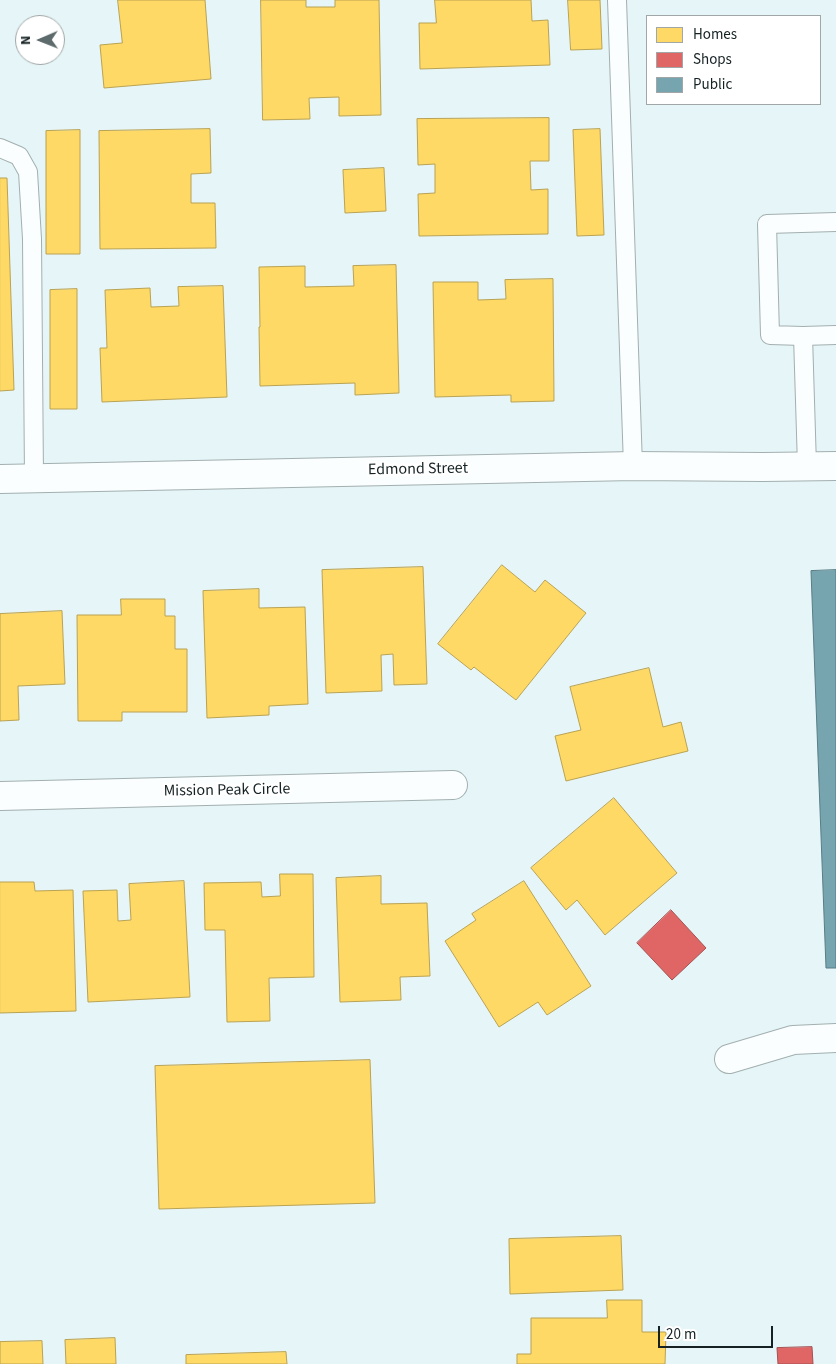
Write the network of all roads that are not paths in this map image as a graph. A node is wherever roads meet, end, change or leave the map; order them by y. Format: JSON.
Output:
{"nodes":[{"id":1,"x":617,"y":0,"type":"edge"},
{"id":2,"x":0,"y":148,"type":"edge"},
{"id":3,"x":836,"y":222,"type":"edge"},
{"id":4,"x":836,"y":335,"type":"edge"},
{"id":5,"x":803,"y":336,"type":"junction"},
{"id":6,"x":633,"y":466,"type":"junction"},
{"id":7,"x":807,"y":466,"type":"junction"},
{"id":8,"x":836,"y":466,"type":"edge"},
{"id":9,"x":34,"y":478,"type":"junction"},
{"id":10,"x":0,"y":479,"type":"edge"},
{"id":11,"x":453,"y":785,"type":"dead end"},
{"id":12,"x":0,"y":796,"type":"edge"},
{"id":13,"x":836,"y":1038,"type":"edge"},
{"id":14,"x":729,"y":1059,"type":"dead end"}],
"edges":[{"from":1,"to":6,"type":"lane"},
{"from":2,"to":9,"type":"lane"},
{"from":3,"to":5,"type":"lane"},
{"from":4,"to":5,"type":"lane"},
{"from":5,"to":7,"type":"lane"},
{"from":6,"to":7,"type":"street","name":"Edmond Street"},
{"from":6,"to":9,"type":"street","name":"Edmond Street"},
{"from":7,"to":8,"type":"street","name":"Edmond Street"},
{"from":9,"to":10,"type":"street","name":"Edmond Street"},
{"from":11,"to":12,"type":"street","name":"Mission Peak Circle"},
{"from":13,"to":14,"type":"street"}]}
